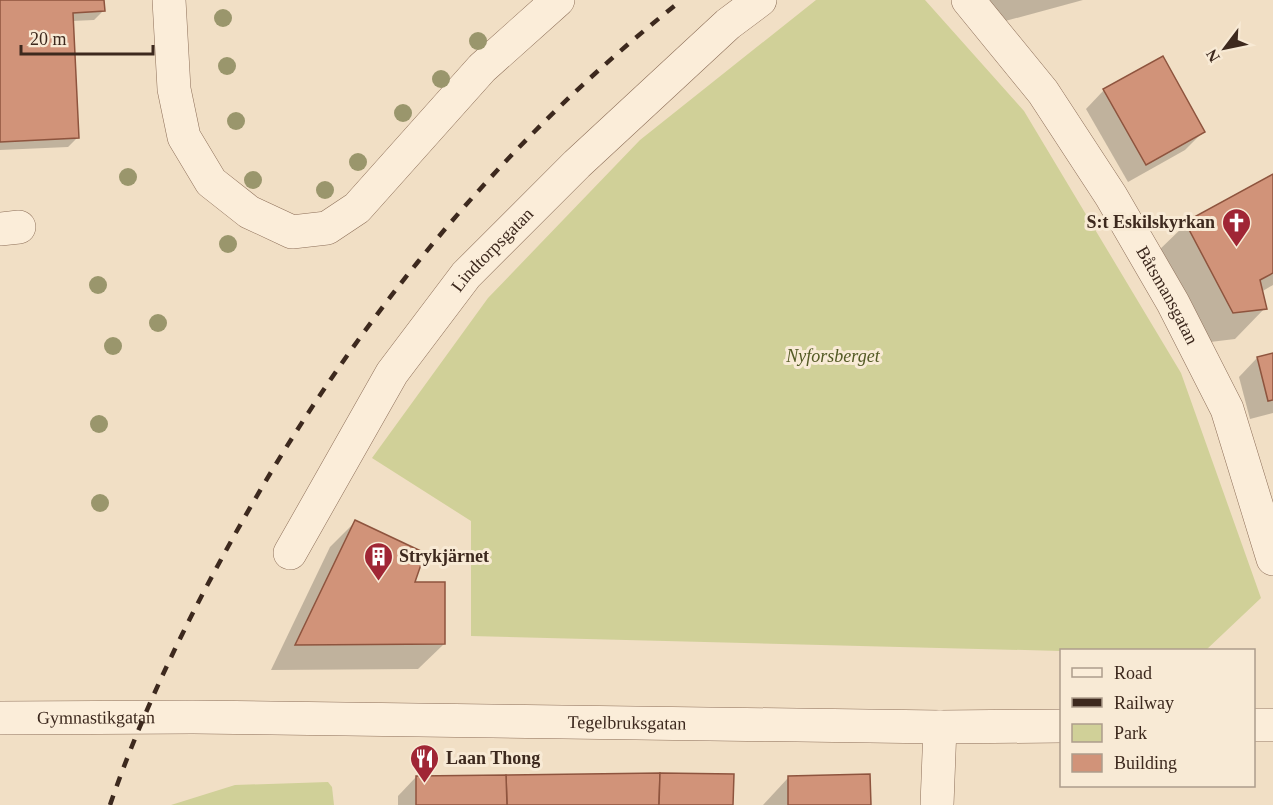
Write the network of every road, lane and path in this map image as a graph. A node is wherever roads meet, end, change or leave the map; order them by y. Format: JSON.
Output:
{"nodes":[{"id":1,"x":170,"y":0,"type":"edge"},
{"id":2,"x":558,"y":0,"type":"edge"},
{"id":3,"x":760,"y":0,"type":"edge"},
{"id":4,"x":968,"y":0,"type":"edge"},
{"id":5,"x":290,"y":553,"type":"dead end"},
{"id":6,"x":1273,"y":559,"type":"edge"},
{"id":7,"x":193,"y":717,"type":"joint"},
{"id":8,"x":0,"y":718,"type":"edge"},
{"id":9,"x":1273,"y":724,"type":"edge"},
{"id":10,"x":1255,"y":725,"type":"edge"},
{"id":11,"x":1060,"y":726,"type":"edge"},
{"id":12,"x":940,"y":728,"type":"junction"},
{"id":13,"x":936,"y":805,"type":"edge"}],
"edges":[{"from":1,"to":2,"type":"street"},
{"from":3,"to":5,"type":"street","name":"Lindtorpsgatan"},
{"from":4,"to":6,"type":"street","name":"Båtsmansgatan"},
{"from":7,"to":8,"type":"street","name":"Gymnastikgatan"},
{"from":7,"to":12,"type":"street","name":"Tegelbruksgatan"},
{"from":9,"to":10,"type":"street"},
{"from":11,"to":12,"type":"street","name":"Tegelbruksgatan"},
{"from":12,"to":13,"type":"street"}]}
